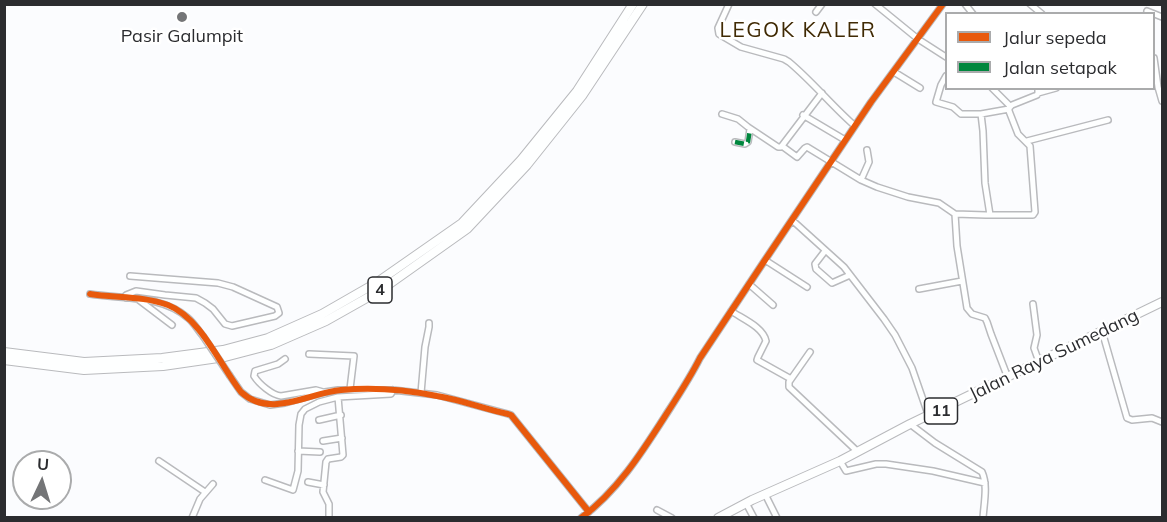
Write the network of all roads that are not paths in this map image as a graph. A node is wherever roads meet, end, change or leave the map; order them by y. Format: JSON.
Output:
{"nodes":[{"id":1,"x":633,"y":4,"type":"edge"},
{"id":2,"x":643,"y":4,"type":"edge"},
{"id":3,"x":729,"y":4,"type":"edge"},
{"id":4,"x":822,"y":4,"type":"edge"},
{"id":5,"x":875,"y":4,"type":"edge"},
{"id":6,"x":943,"y":4,"type":"edge"},
{"id":7,"x":816,"y":12,"type":"dead end"},
{"id":8,"x":918,"y":39,"type":"junction"},
{"id":9,"x":945,"y":56,"type":"edge"},
{"id":10,"x":1155,"y":65,"type":"edge"},
{"id":11,"x":894,"y":72,"type":"junction"},
{"id":12,"x":945,"y":78,"type":"edge"},
{"id":13,"x":920,"y":88,"type":"dead end"},
{"id":14,"x":994,"y":90,"type":"edge"},
{"id":15,"x":1038,"y":91,"type":"edge"},
{"id":16,"x":822,"y":93,"type":"junction"},
{"id":17,"x":1162,"y":101,"type":"edge"},
{"id":18,"x":1009,"y":108,"type":"junction"},
{"id":19,"x":722,"y":114,"type":"dead end"},
{"id":20,"x":981,"y":114,"type":"junction"},
{"id":21,"x":804,"y":115,"type":"junction"},
{"id":22,"x":1108,"y":120,"type":"dead end"},
{"id":23,"x":855,"y":126,"type":"junction"},
{"id":24,"x":750,"y":129,"type":"junction"},
{"id":25,"x":845,"y":140,"type":"junction"},
{"id":26,"x":1027,"y":141,"type":"junction"},
{"id":27,"x":735,"y":142,"type":"dead end"},
{"id":28,"x":782,"y":146,"type":"junction"},
{"id":29,"x":867,"y":150,"type":"dead end"},
{"id":30,"x":831,"y":162,"type":"junction"},
{"id":31,"x":861,"y":180,"type":"junction"},
{"id":32,"x":955,"y":214,"type":"junction"},
{"id":33,"x":990,"y":216,"type":"junction"},
{"id":34,"x":792,"y":220,"type":"junction"},
{"id":35,"x":825,"y":251,"type":"junction"},
{"id":36,"x":765,"y":260,"type":"junction"},
{"id":37,"x":850,"y":275,"type":"junction"},
{"id":38,"x":130,"y":276,"type":"dead end"},
{"id":39,"x":962,"y":281,"type":"junction"},
{"id":40,"x":749,"y":284,"type":"junction"},
{"id":41,"x":807,"y":287,"type":"dead end"},
{"id":42,"x":919,"y":289,"type":"dead end"},
{"id":43,"x":90,"y":294,"type":"dead end"},
{"id":44,"x":126,"y":298,"type":"junction"},
{"id":45,"x":138,"y":299,"type":"junction"},
{"id":46,"x":1162,"y":302,"type":"edge"},
{"id":47,"x":1033,"y":304,"type":"dead end"},
{"id":48,"x":773,"y":305,"type":"dead end"},
{"id":49,"x":731,"y":311,"type":"junction"},
{"id":50,"x":429,"y":323,"type":"dead end"},
{"id":51,"x":172,"y":326,"type":"dead end"},
{"id":52,"x":1102,"y":332,"type":"junction"},
{"id":53,"x":4,"y":352,"type":"edge"},
{"id":54,"x":810,"y":352,"type":"dead end"},
{"id":55,"x":309,"y":354,"type":"dead end"},
{"id":56,"x":285,"y":359,"type":"dead end"},
{"id":57,"x":4,"y":360,"type":"edge"},
{"id":58,"x":1038,"y":363,"type":"junction"},
{"id":59,"x":1008,"y":378,"type":"junction"},
{"id":60,"x":791,"y":379,"type":"junction"},
{"id":61,"x":350,"y":389,"type":"junction"},
{"id":62,"x":393,"y":390,"type":"junction"},
{"id":63,"x":325,"y":392,"type":"junction"},
{"id":64,"x":421,"y":393,"type":"junction"},
{"id":65,"x":338,"y":397,"type":"junction"},
{"id":66,"x":341,"y":415,"type":"junction"},
{"id":67,"x":929,"y":417,"type":"junction"},
{"id":68,"x":319,"y":420,"type":"dead end"},
{"id":69,"x":1162,"y":422,"type":"edge"},
{"id":70,"x":910,"y":424,"type":"junction"},
{"id":71,"x":342,"y":438,"type":"junction"},
{"id":72,"x":323,"y":441,"type":"dead end"},
{"id":73,"x":298,"y":451,"type":"junction"},
{"id":74,"x":320,"y":452,"type":"dead end"},
{"id":75,"x":858,"y":452,"type":"junction"},
{"id":76,"x":159,"y":461,"type":"dead end"},
{"id":77,"x":840,"y":461,"type":"junction"},
{"id":78,"x":265,"y":480,"type":"dead end"},
{"id":79,"x":308,"y":483,"type":"dead end"},
{"id":80,"x":985,"y":483,"type":"junction"},
{"id":81,"x":213,"y":484,"type":"dead end"},
{"id":82,"x":324,"y":485,"type":"junction"},
{"id":83,"x":206,"y":492,"type":"junction"},
{"id":84,"x":765,"y":494,"type":"junction"},
{"id":85,"x":746,"y":503,"type":"junction"},
{"id":86,"x":657,"y":510,"type":"dead end"},
{"id":87,"x":589,"y":512,"type":"junction"},
{"id":88,"x":192,"y":518,"type":"edge"},
{"id":89,"x":329,"y":518,"type":"edge"},
{"id":90,"x":581,"y":518,"type":"edge"},
{"id":91,"x":672,"y":518,"type":"edge"},
{"id":92,"x":718,"y":518,"type":"edge"},
{"id":93,"x":754,"y":518,"type":"edge"},
{"id":94,"x":777,"y":518,"type":"edge"},
{"id":95,"x":983,"y":518,"type":"edge"}],
"edges":[{"from":1,"to":53,"type":"highway","number":"4"},
{"from":2,"to":57,"type":"highway","number":"4"},
{"from":3,"to":16,"type":"street"},
{"from":4,"to":7,"type":"street"},
{"from":5,"to":8,"type":"street"},
{"from":6,"to":8,"type":"street"},
{"from":8,"to":9,"type":"street"},
{"from":8,"to":11,"type":"street"},
{"from":10,"to":17,"type":"street"},
{"from":11,"to":13,"type":"street"},
{"from":11,"to":23,"type":"street"},
{"from":12,"to":20,"type":"street"},
{"from":14,"to":18,"type":"street"},
{"from":15,"to":18,"type":"street"},
{"from":16,"to":21,"type":"street"},
{"from":16,"to":23,"type":"street"},
{"from":18,"to":20,"type":"street"},
{"from":18,"to":26,"type":"street"},
{"from":19,"to":24,"type":"street"},
{"from":20,"to":33,"type":"street"},
{"from":21,"to":25,"type":"street"},
{"from":21,"to":28,"type":"street"},
{"from":22,"to":26,"type":"street"},
{"from":23,"to":25,"type":"street"},
{"from":24,"to":27,"type":"street"},
{"from":24,"to":28,"type":"street"},
{"from":25,"to":30,"type":"street"},
{"from":26,"to":33,"type":"street"},
{"from":28,"to":30,"type":"street"},
{"from":29,"to":31,"type":"street"},
{"from":30,"to":31,"type":"street"},
{"from":30,"to":34,"type":"street"},
{"from":31,"to":32,"type":"street"},
{"from":32,"to":33,"type":"street"},
{"from":32,"to":39,"type":"street"},
{"from":34,"to":35,"type":"street"},
{"from":34,"to":36,"type":"street"},
{"from":35,"to":37,"type":"street"},
{"from":35,"to":37,"type":"street"},
{"from":36,"to":40,"type":"street"},
{"from":36,"to":41,"type":"street"},
{"from":37,"to":67,"type":"street"},
{"from":38,"to":44,"type":"street"},
{"from":39,"to":42,"type":"street"},
{"from":39,"to":59,"type":"street"},
{"from":40,"to":48,"type":"street"},
{"from":40,"to":49,"type":"street"},
{"from":43,"to":44,"type":"street"},
{"from":44,"to":45,"type":"street"},
{"from":45,"to":51,"type":"street"},
{"from":45,"to":63,"type":"street","bridge":true},
{"from":46,"to":52,"type":"highway","name":"Jalan Raya Sumedang","number":"11"},
{"from":47,"to":58,"type":"street"},
{"from":49,"to":60,"type":"street"},
{"from":49,"to":87,"type":"street"},
{"from":50,"to":64,"type":"street"},
{"from":52,"to":58,"type":"highway","name":"Jalan Raya Sumedang","number":"11"},
{"from":52,"to":69,"type":"street"},
{"from":54,"to":60,"type":"street"},
{"from":55,"to":61,"type":"street"},
{"from":56,"to":63,"type":"street"},
{"from":58,"to":59,"type":"highway","name":"Jalan Raya Sumedang","number":"11"},
{"from":59,"to":67,"type":"highway","name":"Jalan Raya Sumedang","number":"11"},
{"from":60,"to":75,"type":"street"},
{"from":61,"to":62,"type":"street"},
{"from":61,"to":63,"type":"street"},
{"from":62,"to":64,"type":"street"},
{"from":62,"to":65,"type":"street"},
{"from":64,"to":87,"type":"street"},
{"from":65,"to":66,"type":"street"},
{"from":65,"to":73,"type":"street"},
{"from":66,"to":68,"type":"street"},
{"from":66,"to":71,"type":"street"},
{"from":67,"to":70,"type":"highway","name":"Jalan Raya Sumedang","number":"11"},
{"from":70,"to":75,"type":"highway","name":"Jalan Raya Sumedang","number":"11"},
{"from":70,"to":80,"type":"street"},
{"from":71,"to":72,"type":"street"},
{"from":71,"to":82,"type":"street"},
{"from":73,"to":74,"type":"street"},
{"from":73,"to":78,"type":"street"},
{"from":75,"to":77,"type":"highway","name":"Jalan Raya Sumedang","number":"11"},
{"from":76,"to":83,"type":"street"},
{"from":77,"to":80,"type":"street"},
{"from":77,"to":84,"type":"highway","name":"Jalan Raya Sumedang","number":"11"},
{"from":79,"to":82,"type":"street"},
{"from":80,"to":95,"type":"street"},
{"from":81,"to":83,"type":"street"},
{"from":82,"to":89,"type":"street"},
{"from":83,"to":88,"type":"street"},
{"from":84,"to":85,"type":"highway","name":"Jalan Raya Sumedang","number":"11"},
{"from":84,"to":94,"type":"street"},
{"from":85,"to":92,"type":"highway","name":"Jalan Raya Sumedang","number":"11"},
{"from":85,"to":93,"type":"street"},
{"from":86,"to":91,"type":"street"},
{"from":87,"to":90,"type":"street"}]}
